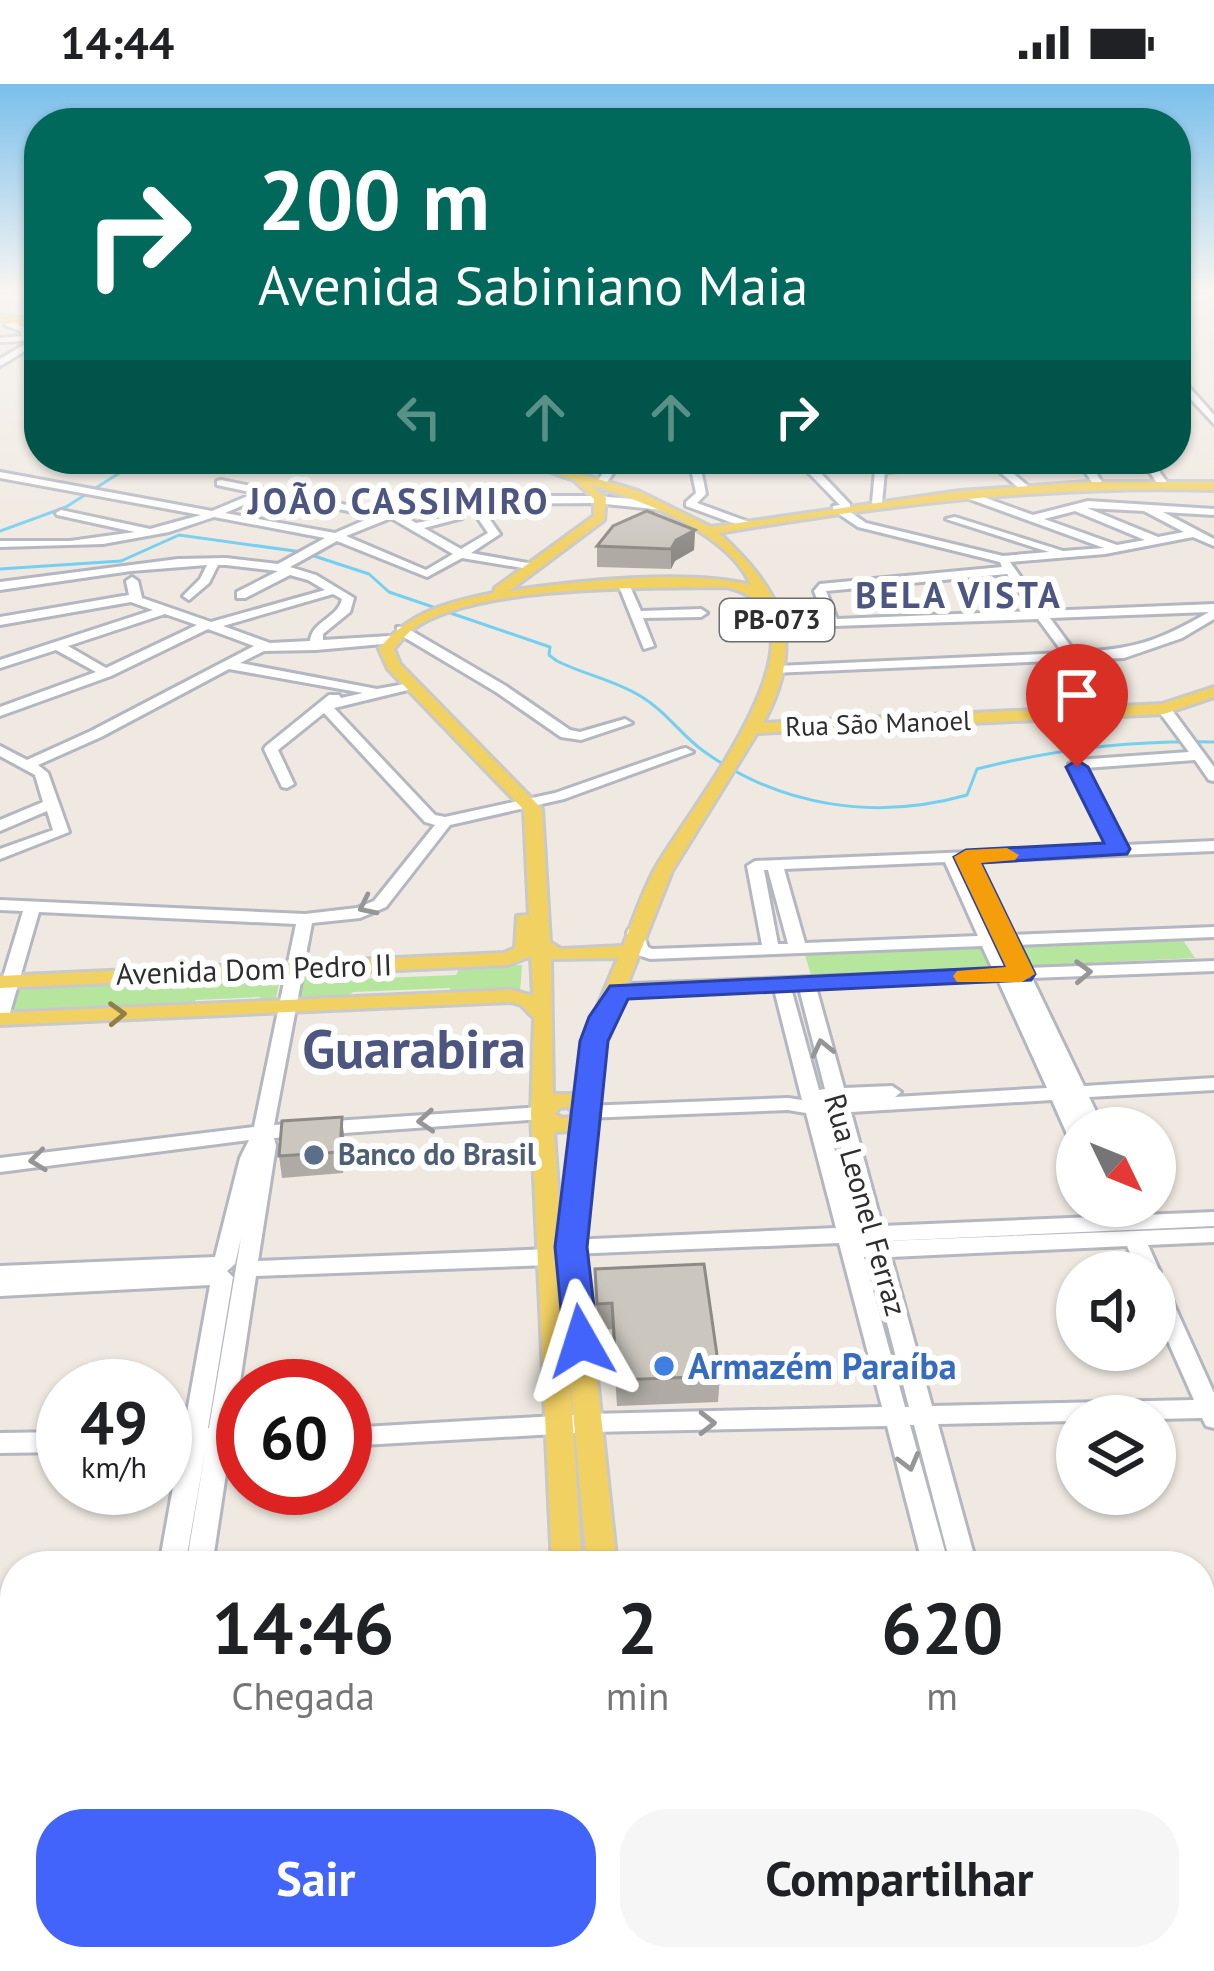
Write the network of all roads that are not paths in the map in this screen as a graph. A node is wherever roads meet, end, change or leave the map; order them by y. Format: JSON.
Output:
{"nodes":[{"id":1,"x":1191,"y":395,"type":"edge"},
{"id":2,"x":1214,"y":421,"type":"edge"},
{"id":3,"x":4,"y":474,"type":"edge"},
{"id":4,"x":561,"y":474,"type":"edge"},
{"id":5,"x":568,"y":474,"type":"edge"},
{"id":6,"x":608,"y":474,"type":"edge"},
{"id":7,"x":697,"y":474,"type":"edge"},
{"id":8,"x":815,"y":474,"type":"edge"},
{"id":9,"x":880,"y":474,"type":"edge"},
{"id":10,"x":1009,"y":474,"type":"edge"},
{"id":11,"x":1092,"y":474,"type":"edge"},
{"id":12,"x":1156,"y":474,"type":"edge"},
{"id":13,"x":1097,"y":482,"type":"junction"},
{"id":14,"x":221,"y":483,"type":"dead end"},
{"id":15,"x":601,"y":483,"type":"junction"},
{"id":16,"x":1163,"y":484,"type":"junction"},
{"id":17,"x":1023,"y":486,"type":"junction"},
{"id":18,"x":1214,"y":486,"type":"edge"},
{"id":19,"x":266,"y":492,"type":"junction"},
{"id":20,"x":965,"y":494,"type":"junction"},
{"id":21,"x":602,"y":501,"type":"junction"},
{"id":22,"x":472,"y":502,"type":"junction"},
{"id":23,"x":877,"y":503,"type":"junction"},
{"id":24,"x":1072,"y":506,"type":"junction"},
{"id":25,"x":1143,"y":506,"type":"junction"},
{"id":26,"x":842,"y":507,"type":"junction"},
{"id":27,"x":668,"y":508,"type":"junction"},
{"id":28,"x":1214,"y":512,"type":"edge"},
{"id":29,"x":61,"y":513,"type":"dead end"},
{"id":30,"x":222,"y":513,"type":"junction"},
{"id":31,"x":390,"y":515,"type":"junction"},
{"id":32,"x":458,"y":515,"type":"dead end"},
{"id":33,"x":951,"y":519,"type":"dead end"},
{"id":34,"x":1030,"y":519,"type":"junction"},
{"id":35,"x":745,"y":524,"type":"junction"},
{"id":36,"x":414,"y":526,"type":"junction"},
{"id":37,"x":710,"y":531,"type":"junction"},
{"id":38,"x":153,"y":533,"type":"junction"},
{"id":39,"x":1190,"y":534,"type":"junction"},
{"id":40,"x":338,"y":537,"type":"junction"},
{"id":41,"x":1158,"y":541,"type":"junction"},
{"id":42,"x":1214,"y":543,"type":"edge"},
{"id":43,"x":0,"y":544,"type":"edge"},
{"id":44,"x":1120,"y":549,"type":"junction"},
{"id":45,"x":1067,"y":554,"type":"junction"},
{"id":46,"x":464,"y":555,"type":"junction"},
{"id":47,"x":213,"y":563,"type":"junction"},
{"id":48,"x":1005,"y":565,"type":"junction"},
{"id":49,"x":535,"y":567,"type":"junction"},
{"id":50,"x":284,"y":569,"type":"junction"},
{"id":51,"x":132,"y":581,"type":"dead end"},
{"id":52,"x":39,"y":582,"type":"junction"},
{"id":53,"x":514,"y":582,"type":"junction"},
{"id":54,"x":624,"y":584,"type":"junction"},
{"id":55,"x":0,"y":586,"type":"edge"},
{"id":56,"x":81,"y":586,"type":"dead end"},
{"id":57,"x":336,"y":590,"type":"junction"},
{"id":58,"x":529,"y":590,"type":"junction"},
{"id":59,"x":241,"y":595,"type":"dead end"},
{"id":60,"x":189,"y":596,"type":"dead end"},
{"id":61,"x":133,"y":598,"type":"junction"},
{"id":62,"x":768,"y":601,"type":"junction"},
{"id":63,"x":90,"y":604,"type":"junction"},
{"id":64,"x":465,"y":605,"type":"junction"},
{"id":65,"x":36,"y":608,"type":"dead end"},
{"id":66,"x":165,"y":610,"type":"junction"},
{"id":67,"x":1214,"y":611,"type":"edge"},
{"id":68,"x":701,"y":613,"type":"dead end"},
{"id":69,"x":1042,"y":613,"type":"junction"},
{"id":70,"x":638,"y":615,"type":"junction"},
{"id":71,"x":0,"y":621,"type":"edge"},
{"id":72,"x":833,"y":624,"type":"junction"},
{"id":73,"x":209,"y":625,"type":"junction"},
{"id":74,"x":779,"y":625,"type":"junction"},
{"id":75,"x":395,"y":635,"type":"junction"},
{"id":76,"x":59,"y":646,"type":"junction"},
{"id":77,"x":263,"y":646,"type":"junction"},
{"id":78,"x":316,"y":646,"type":"junction"},
{"id":79,"x":648,"y":646,"type":"dead end"},
{"id":80,"x":1072,"y":657,"type":"junction"},
{"id":81,"x":0,"y":664,"type":"edge"},
{"id":82,"x":228,"y":664,"type":"junction"},
{"id":83,"x":777,"y":670,"type":"junction"},
{"id":84,"x":106,"y":673,"type":"junction"},
{"id":85,"x":411,"y":685,"type":"junction"},
{"id":86,"x":347,"y":688,"type":"junction"},
{"id":87,"x":382,"y":692,"type":"junction"},
{"id":88,"x":1213,"y":693,"type":"edge"},
{"id":89,"x":325,"y":706,"type":"junction"},
{"id":90,"x":1163,"y":709,"type":"junction"},
{"id":91,"x":0,"y":712,"type":"edge"},
{"id":92,"x":625,"y":723,"type":"dead end"},
{"id":93,"x":754,"y":728,"type":"junction"},
{"id":94,"x":1190,"y":746,"type":"junction"},
{"id":95,"x":0,"y":750,"type":"edge"},
{"id":96,"x":686,"y":752,"type":"dead end"},
{"id":97,"x":27,"y":765,"type":"junction"},
{"id":98,"x":1214,"y":777,"type":"edge"},
{"id":99,"x":287,"y":784,"type":"dead end"},
{"id":100,"x":526,"y":802,"type":"junction"},
{"id":101,"x":53,"y":803,"type":"junction"},
{"id":102,"x":446,"y":822,"type":"junction"},
{"id":103,"x":0,"y":826,"type":"edge"},
{"id":104,"x":1214,"y":846,"type":"edge"},
{"id":105,"x":1119,"y":849,"type":"junction"},
{"id":106,"x":0,"y":854,"type":"edge"},
{"id":107,"x":958,"y":857,"type":"junction"},
{"id":108,"x":774,"y":863,"type":"junction"},
{"id":109,"x":0,"y":905,"type":"edge"},
{"id":110,"x":34,"y":906,"type":"junction"},
{"id":111,"x":304,"y":919,"type":"junction"},
{"id":112,"x":1214,"y":932,"type":"edge"},
{"id":113,"x":996,"y":941,"type":"junction"},
{"id":114,"x":631,"y":943,"type":"junction"},
{"id":115,"x":540,"y":944,"type":"junction"},
{"id":116,"x":819,"y":948,"type":"junction"},
{"id":117,"x":798,"y":949,"type":"junction"},
{"id":118,"x":771,"y":950,"type":"junction"},
{"id":119,"x":1214,"y":966,"type":"edge"},
{"id":120,"x":293,"y":969,"type":"junction"},
{"id":121,"x":1013,"y":975,"type":"junction"},
{"id":122,"x":818,"y":981,"type":"junction"},
{"id":123,"x":5,"y":982,"type":"edge"},
{"id":124,"x":781,"y":983,"type":"junction"},
{"id":125,"x":285,"y":1006,"type":"junction"},
{"id":126,"x":543,"y":1006,"type":"junction"},
{"id":127,"x":602,"y":1017,"type":"junction"},
{"id":128,"x":0,"y":1018,"type":"edge"},
{"id":129,"x":1214,"y":1080,"type":"edge"},
{"id":130,"x":1066,"y":1087,"type":"junction"},
{"id":131,"x":824,"y":1101,"type":"junction"},
{"id":132,"x":1071,"y":1107,"type":"edge"},
{"id":133,"x":1080,"y":1107,"type":"edge"},
{"id":134,"x":585,"y":1112,"type":"junction"},
{"id":135,"x":542,"y":1113,"type":"junction"},
{"id":136,"x":263,"y":1132,"type":"junction"},
{"id":137,"x":0,"y":1165,"type":"edge"},
{"id":138,"x":1214,"y":1219,"type":"edge"},
{"id":139,"x":1176,"y":1221,"type":"edge"},
{"id":140,"x":1083,"y":1227,"type":"edge"},
{"id":141,"x":1151,"y":1227,"type":"edge"},
{"id":142,"x":1214,"y":1235,"type":"edge"},
{"id":143,"x":862,"y":1242,"type":"junction"},
{"id":144,"x":561,"y":1252,"type":"junction"},
{"id":145,"x":231,"y":1270,"type":"junction"},
{"id":146,"x":0,"y":1274,"type":"edge"},
{"id":147,"x":0,"y":1288,"type":"edge"},
{"id":148,"x":1176,"y":1333,"type":"edge"},
{"id":149,"x":225,"y":1359,"type":"edge"},
{"id":150,"x":1212,"y":1413,"type":"edge"},
{"id":151,"x":926,"y":1418,"type":"junction"},
{"id":152,"x":897,"y":1419,"type":"junction"},
{"id":153,"x":575,"y":1424,"type":"junction"},
{"id":154,"x":372,"y":1435,"type":"edge"},
{"id":155,"x":36,"y":1442,"type":"edge"},
{"id":156,"x":0,"y":1443,"type":"edge"},
{"id":157,"x":216,"y":1448,"type":"edge"},
{"id":158,"x":216,"y":1462,"type":"edge"},
{"id":159,"x":178,"y":1551,"type":"edge"},
{"id":160,"x":201,"y":1551,"type":"edge"},
{"id":161,"x":568,"y":1551,"type":"edge"},
{"id":162,"x":599,"y":1551,"type":"edge"},
{"id":163,"x":932,"y":1551,"type":"edge"},
{"id":164,"x":960,"y":1551,"type":"edge"}],
"edges":[{"from":1,"to":2,"type":"street"},
{"from":3,"to":30,"type":"street"},
{"from":4,"to":21,"type":"main road","number":"PB-073"},
{"from":5,"to":15,"type":"main road","number":"PB-073"},
{"from":6,"to":15,"type":"street"},
{"from":7,"to":35,"type":"street"},
{"from":8,"to":26,"type":"street"},
{"from":9,"to":23,"type":"street"},
{"from":10,"to":17,"type":"street"},
{"from":11,"to":13,"type":"street"},
{"from":12,"to":16,"type":"street"},
{"from":13,"to":16,"type":"main road"},
{"from":13,"to":17,"type":"main road"},
{"from":14,"to":19,"type":"street"},
{"from":15,"to":27,"type":"main road","number":"PB-073"},
{"from":16,"to":18,"type":"main road"},
{"from":17,"to":20,"type":"main road"},
{"from":19,"to":30,"type":"street"},
{"from":19,"to":31,"type":"street"},
{"from":20,"to":23,"type":"main road"},
{"from":20,"to":34,"type":"street"},
{"from":21,"to":22,"type":"street"},
{"from":21,"to":27,"type":"street"},
{"from":21,"to":49,"type":"main road"},
{"from":22,"to":31,"type":"street"},
{"from":22,"to":46,"type":"street"},
{"from":23,"to":26,"type":"main road"},
{"from":24,"to":25,"type":"street"},
{"from":24,"to":34,"type":"street"},
{"from":24,"to":41,"type":"street"},
{"from":25,"to":28,"type":"street"},
{"from":25,"to":39,"type":"street"},
{"from":26,"to":35,"type":"main road"},
{"from":26,"to":48,"type":"street"},
{"from":27,"to":37,"type":"main road","number":"PB-073"},
{"from":29,"to":38,"type":"street"},
{"from":30,"to":38,"type":"street"},
{"from":30,"to":40,"type":"street"},
{"from":31,"to":36,"type":"street"},
{"from":31,"to":40,"type":"street"},
{"from":32,"to":36,"type":"street"},
{"from":33,"to":45,"type":"street"},
{"from":34,"to":44,"type":"street"},
{"from":35,"to":37,"type":"main road"},
{"from":36,"to":46,"type":"street"},
{"from":37,"to":62,"type":"main road","number":"PB-073"},
{"from":38,"to":43,"type":"street"},
{"from":39,"to":41,"type":"street"},
{"from":39,"to":42,"type":"street"},
{"from":40,"to":46,"type":"street"},
{"from":40,"to":50,"type":"street"},
{"from":41,"to":44,"type":"street"},
{"from":44,"to":45,"type":"street"},
{"from":45,"to":48,"type":"street"},
{"from":46,"to":49,"type":"street"},
{"from":47,"to":50,"type":"street"},
{"from":47,"to":52,"type":"street"},
{"from":47,"to":60,"type":"street"},
{"from":48,"to":69,"type":"street"},
{"from":48,"to":72,"type":"street"},
{"from":49,"to":53,"type":"main road"},
{"from":50,"to":57,"type":"street"},
{"from":50,"to":59,"type":"street"},
{"from":51,"to":61,"type":"street"},
{"from":52,"to":55,"type":"street"},
{"from":52,"to":65,"type":"street"},
{"from":53,"to":58,"type":"main road"},
{"from":53,"to":64,"type":"main road"},
{"from":54,"to":58,"type":"main road"},
{"from":54,"to":62,"type":"main road"},
{"from":54,"to":70,"type":"street"},
{"from":56,"to":63,"type":"street"},
{"from":57,"to":73,"type":"street"},
{"from":57,"to":78,"type":"street"},
{"from":58,"to":64,"type":"main road"},
{"from":61,"to":63,"type":"street"},
{"from":61,"to":66,"type":"street"},
{"from":62,"to":74,"type":"main road","number":"PB-073"},
{"from":63,"to":71,"type":"street"},
{"from":64,"to":75,"type":"main road"},
{"from":66,"to":73,"type":"street"},
{"from":66,"to":76,"type":"street"},
{"from":67,"to":69,"type":"street"},
{"from":67,"to":80,"type":"street"},
{"from":68,"to":70,"type":"street"},
{"from":69,"to":72,"type":"street"},
{"from":69,"to":80,"type":"street"},
{"from":70,"to":79,"type":"street"},
{"from":72,"to":74,"type":"street"},
{"from":73,"to":77,"type":"street"},
{"from":73,"to":84,"type":"street"},
{"from":74,"to":83,"type":"main road","number":"PB-073"},
{"from":75,"to":78,"type":"street"},
{"from":75,"to":85,"type":"main road"},
{"from":75,"to":92,"type":"street"},
{"from":76,"to":81,"type":"street"},
{"from":76,"to":84,"type":"street"},
{"from":77,"to":78,"type":"street"},
{"from":77,"to":82,"type":"street"},
{"from":80,"to":83,"type":"street"},
{"from":82,"to":86,"type":"street"},
{"from":82,"to":97,"type":"street"},
{"from":83,"to":93,"type":"main road","number":"PB-073"},
{"from":84,"to":91,"type":"street"},
{"from":85,"to":87,"type":"street"},
{"from":85,"to":100,"type":"main road"},
{"from":86,"to":87,"type":"street"},
{"from":86,"to":89,"type":"street"},
{"from":87,"to":89,"type":"street"},
{"from":88,"to":90,"type":"main road","name":"Rua São Manoel"},
{"from":89,"to":99,"type":"street"},
{"from":89,"to":102,"type":"street"},
{"from":90,"to":93,"type":"main road","name":"Rua São Manoel"},
{"from":90,"to":94,"type":"street"},
{"from":93,"to":114,"type":"main road","number":"PB-073"},
{"from":94,"to":98,"type":"street"},
{"from":94,"to":105,"type":"street"},
{"from":95,"to":97,"type":"street"},
{"from":96,"to":100,"type":"street"},
{"from":97,"to":101,"type":"street"},
{"from":100,"to":102,"type":"street"},
{"from":100,"to":115,"type":"main road"},
{"from":100,"to":120,"type":"main road","name":"Avenida Dom Pedro II"},
{"from":101,"to":103,"type":"street"},
{"from":101,"to":106,"type":"street"},
{"from":102,"to":111,"type":"street","one_way":true},
{"from":104,"to":105,"type":"street"},
{"from":105,"to":107,"type":"street"},
{"from":107,"to":108,"type":"street"},
{"from":107,"to":113,"type":"street"},
{"from":108,"to":117,"type":"street"},
{"from":108,"to":118,"type":"street"},
{"from":109,"to":110,"type":"street"},
{"from":110,"to":111,"type":"street"},
{"from":110,"to":123,"type":"street"},
{"from":111,"to":120,"type":"street"},
{"from":112,"to":113,"type":"street"},
{"from":113,"to":116,"type":"street"},
{"from":113,"to":121,"type":"street"},
{"from":114,"to":115,"type":"main road"},
{"from":114,"to":118,"type":"street"},
{"from":114,"to":127,"type":"main road","number":"PB-073"},
{"from":115,"to":126,"type":"main road"},
{"from":116,"to":117,"type":"street"},
{"from":116,"to":122,"type":"street","name":"Rua Leonel Ferraz"},
{"from":117,"to":118,"type":"street"},
{"from":121,"to":119,"type":"street","one_way":true},
{"from":120,"to":123,"type":"main road","name":"Avenida Dom Pedro II"},
{"from":120,"to":125,"type":"street"},
{"from":121,"to":122,"type":"street"},
{"from":121,"to":130,"type":"street"},
{"from":122,"to":124,"type":"street"},
{"from":131,"to":122,"type":"street","name":"Rua Leonel Ferraz","one_way":true},
{"from":123,"to":128,"type":"street"},
{"from":124,"to":127,"type":"street"},
{"from":124,"to":131,"type":"street","name":"Rua Leonel Ferraz"},
{"from":125,"to":126,"type":"main road","name":"Avenida Dom Pedro II"},
{"from":128,"to":125,"type":"main road","name":"Avenida Dom Pedro II","one_way":true},
{"from":125,"to":136,"type":"street"},
{"from":126,"to":135,"type":"main road","number":"PB-073"},
{"from":127,"to":134,"type":"main road","number":"PB-073"},
{"from":129,"to":130,"type":"street"},
{"from":130,"to":131,"type":"street"},
{"from":130,"to":132,"type":"street"},
{"from":130,"to":133,"type":"street"},
{"from":131,"to":134,"type":"street"},
{"from":131,"to":143,"type":"street","name":"Rua Leonel Ferraz"},
{"from":134,"to":135,"type":"main road"},
{"from":134,"to":144,"type":"main road","number":"PB-073"},
{"from":135,"to":136,"type":"street","one_way":true},
{"from":135,"to":144,"type":"main road","number":"PB-073"},
{"from":136,"to":137,"type":"street","one_way":true},
{"from":136,"to":145,"type":"street"},
{"from":138,"to":139,"type":"street"},
{"from":140,"to":143,"type":"street"},
{"from":141,"to":142,"type":"street"},
{"from":143,"to":144,"type":"street"},
{"from":143,"to":151,"type":"street","name":"Rua Leonel Ferraz"},
{"from":143,"to":152,"type":"street","name":"Rua Leonel Ferraz"},
{"from":144,"to":145,"type":"street"},
{"from":144,"to":153,"type":"main road","number":"PB-073"},
{"from":145,"to":146,"type":"street"},
{"from":145,"to":147,"type":"street"},
{"from":145,"to":149,"type":"street"},
{"from":148,"to":150,"type":"street"},
{"from":150,"to":151,"type":"street"},
{"from":151,"to":152,"type":"street"},
{"from":151,"to":164,"type":"street","name":"Rua Leonel Ferraz"},
{"from":153,"to":152,"type":"street","one_way":true},
{"from":152,"to":163,"type":"street","name":"Rua Leonel Ferraz","one_way":true},
{"from":153,"to":154,"type":"street"},
{"from":153,"to":161,"type":"main road","number":"PB-073"},
{"from":153,"to":162,"type":"main road","number":"PB-073"},
{"from":155,"to":156,"type":"street"},
{"from":157,"to":159,"type":"street"},
{"from":158,"to":160,"type":"street"}]}
